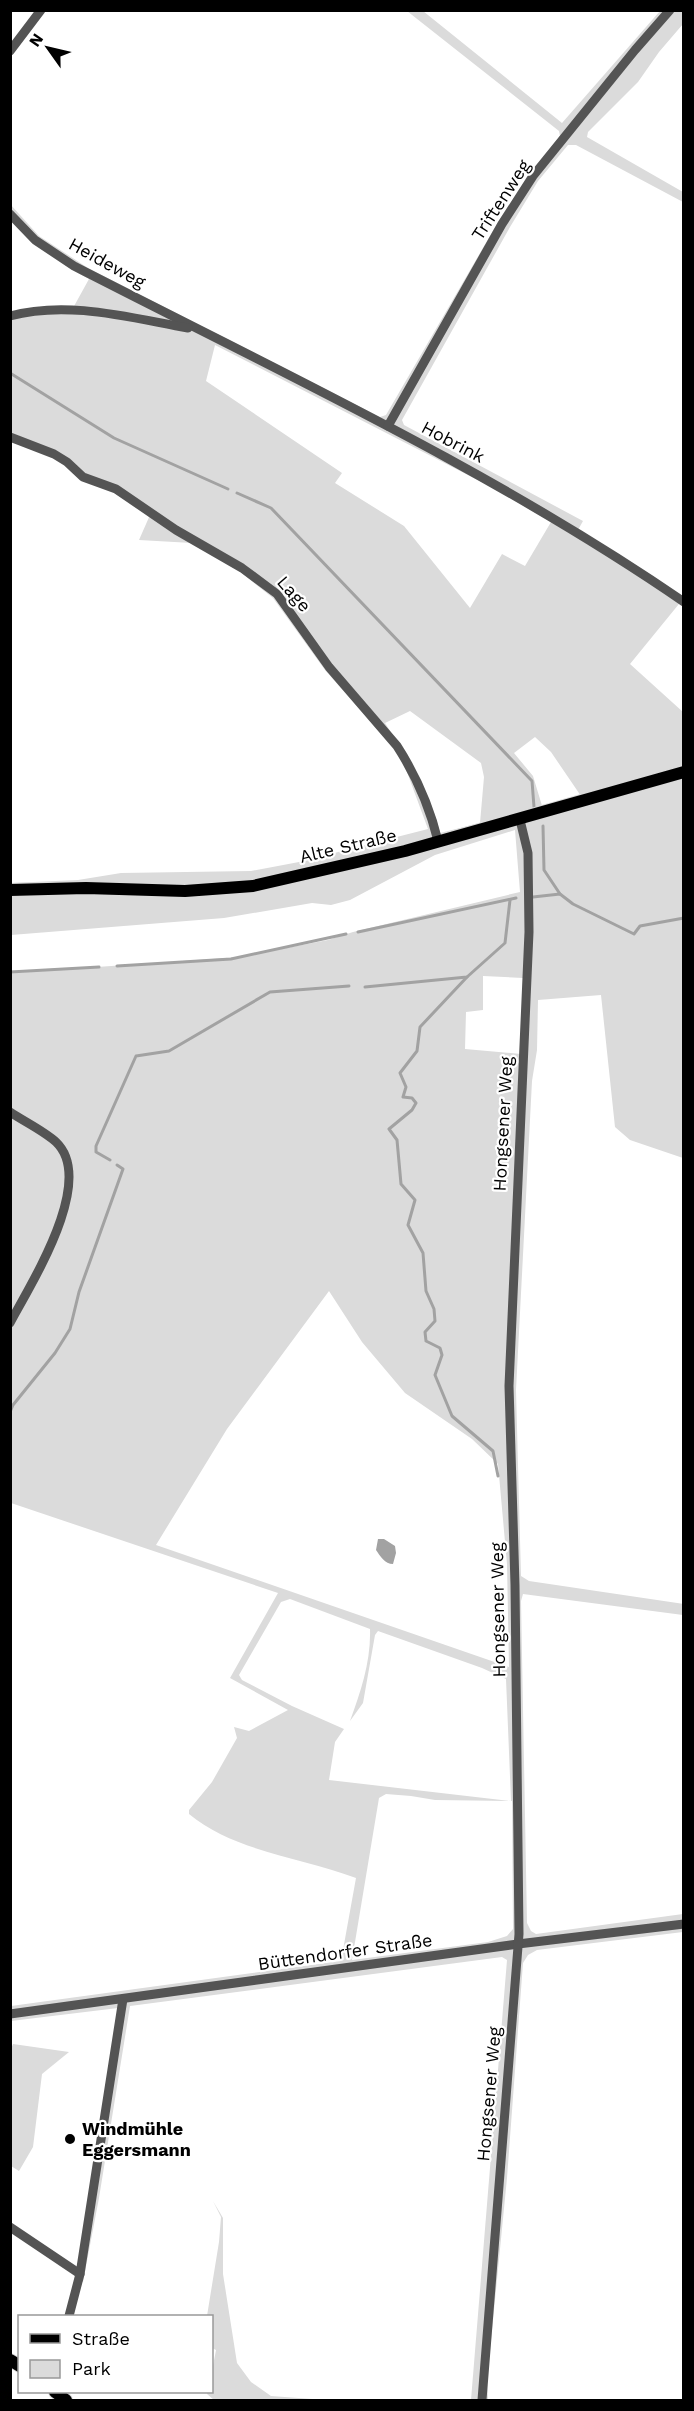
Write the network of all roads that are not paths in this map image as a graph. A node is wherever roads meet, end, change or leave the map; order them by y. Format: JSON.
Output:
{"nodes":[{"id":1,"x":41,"y":10,"type":"edge"},
{"id":2,"x":670,"y":10,"type":"edge"},
{"id":3,"x":10,"y":51,"type":"edge"},
{"id":4,"x":10,"y":214,"type":"edge"},
{"id":5,"x":10,"y":316,"type":"edge"},
{"id":6,"x":196,"y":329,"type":"junction"},
{"id":7,"x":388,"y":426,"type":"junction"},
{"id":8,"x":10,"y":436,"type":"edge"},
{"id":9,"x":684,"y":602,"type":"edge"},
{"id":10,"x":684,"y":772,"type":"edge"},
{"id":11,"x":520,"y":820,"type":"junction"},
{"id":12,"x":438,"y":842,"type":"junction"},
{"id":13,"x":10,"y":890,"type":"edge"},
{"id":14,"x":10,"y":1112,"type":"edge"},
{"id":15,"x":10,"y":1323,"type":"edge"},
{"id":16,"x":684,"y":1924,"type":"edge"},
{"id":17,"x":518,"y":1944,"type":"junction"},
{"id":18,"x":123,"y":1998,"type":"junction"},
{"id":19,"x":10,"y":2014,"type":"edge"},
{"id":20,"x":10,"y":2226,"type":"edge"},
{"id":21,"x":80,"y":2274,"type":"junction"},
{"id":22,"x":69,"y":2315,"type":"edge"},
{"id":23,"x":482,"y":2400,"type":"edge"}],
"edges":[{"from":1,"to":3,"type":"street"},
{"from":2,"to":7,"type":"street","name":"Triftenweg"},
{"from":4,"to":6,"type":"street","name":"Heideweg"},
{"from":5,"to":6,"type":"street"},
{"from":6,"to":7,"type":"street","name":"Hobrink"},
{"from":7,"to":9,"type":"street","name":"Hobrink"},
{"from":8,"to":12,"type":"street","name":"Lage"},
{"from":10,"to":11,"type":"main road","name":"Alte Straße"},
{"from":11,"to":12,"type":"main road","name":"Alte Straße"},
{"from":11,"to":17,"type":"street","name":"Hongsener Weg"},
{"from":12,"to":13,"type":"main road","name":"Alte Straße"},
{"from":14,"to":15,"type":"street"},
{"from":16,"to":17,"type":"street","name":"Büttendorfer Straße"},
{"from":17,"to":18,"type":"street","name":"Büttendorfer Straße"},
{"from":17,"to":23,"type":"street","name":"Hongsener Weg"},
{"from":18,"to":19,"type":"street","name":"Büttendorfer Straße"},
{"from":18,"to":21,"type":"street"},
{"from":20,"to":21,"type":"street"},
{"from":21,"to":22,"type":"street"}]}
